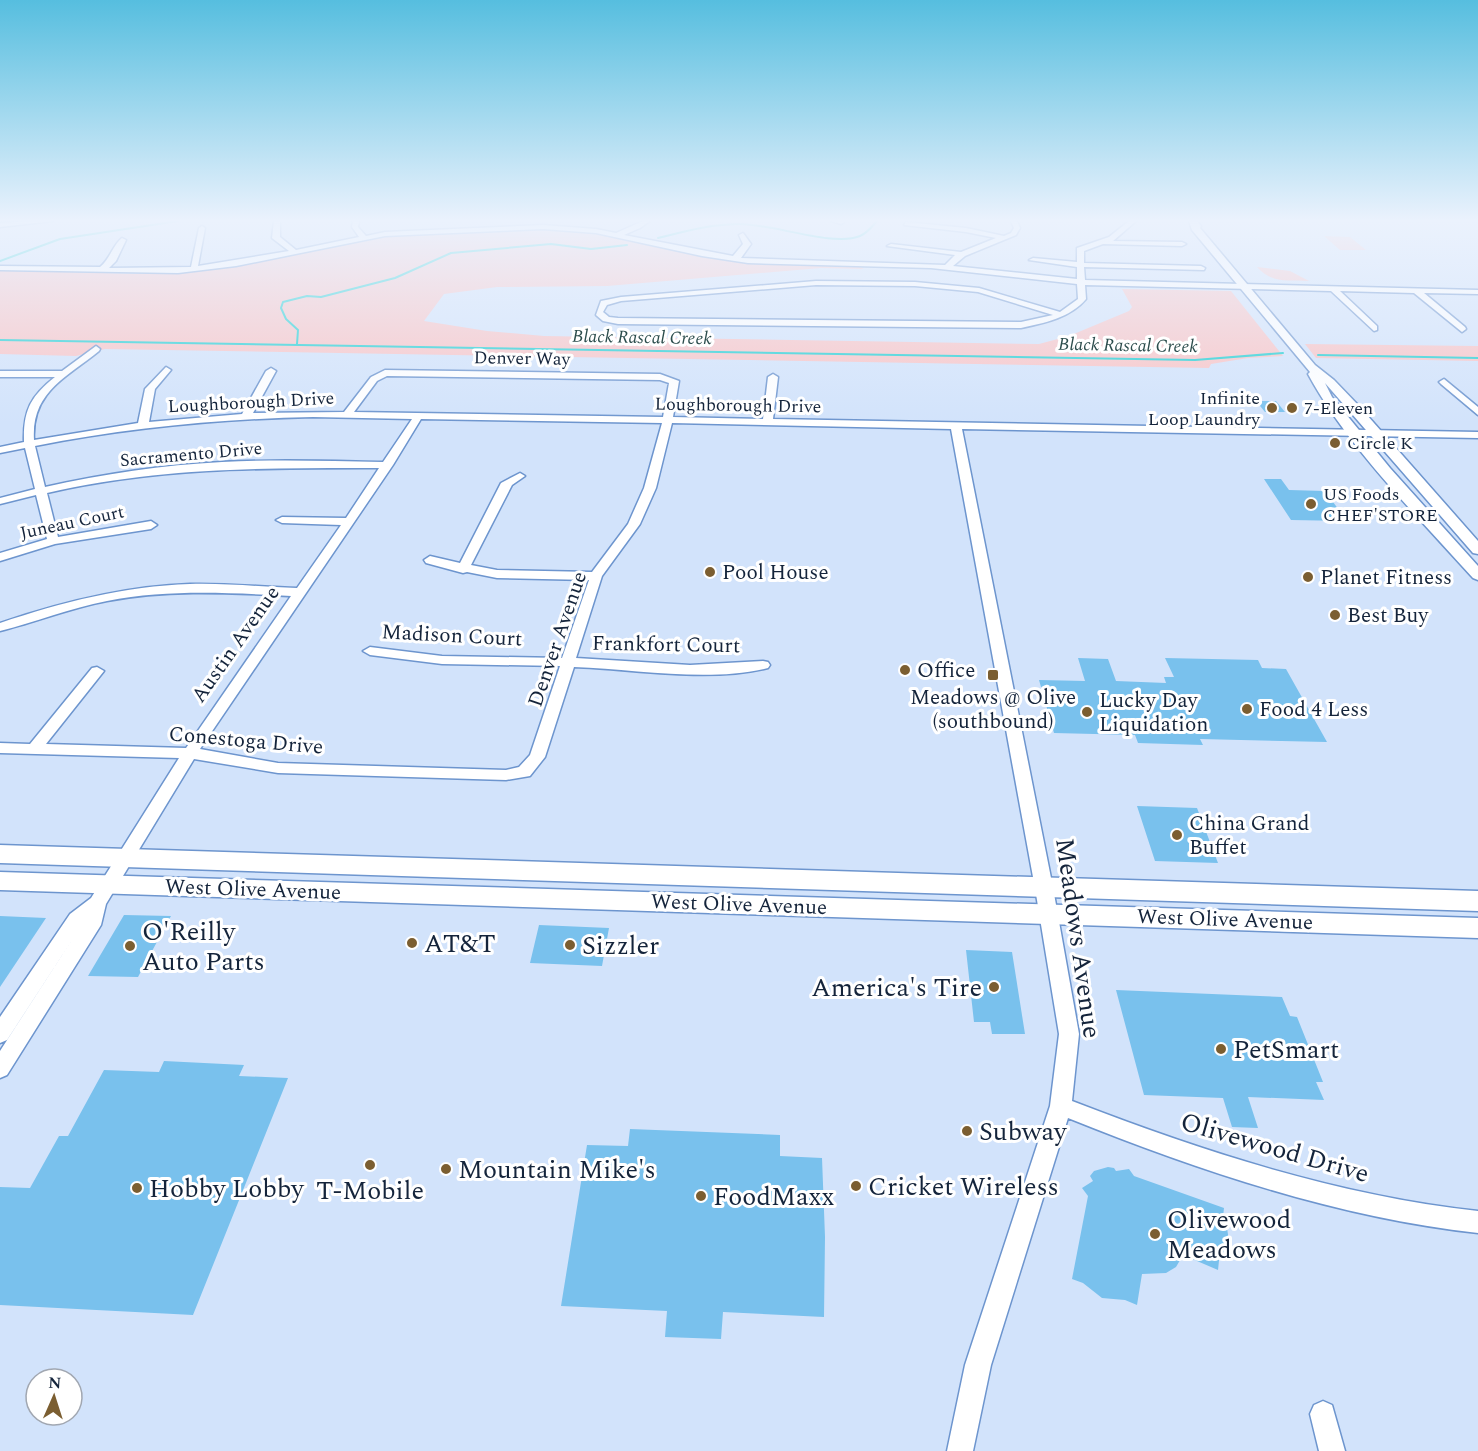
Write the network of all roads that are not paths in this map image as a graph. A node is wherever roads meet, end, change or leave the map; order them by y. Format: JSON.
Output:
{"nodes":[{"id":1,"x":742,"y":289,"type":"edge"},
{"id":2,"x":965,"y":289,"type":"edge"},
{"id":3,"x":1081,"y":289,"type":"edge"},
{"id":4,"x":1246,"y":289,"type":"edge"},
{"id":5,"x":1333,"y":289,"type":"edge"},
{"id":6,"x":1362,"y":289,"type":"edge"},
{"id":7,"x":1415,"y":290,"type":"junction"},
{"id":8,"x":1478,"y":292,"type":"edge"},
{"id":9,"x":825,"y":311,"type":"dead end"},
{"id":10,"x":909,"y":312,"type":"dead end"},
{"id":11,"x":1059,"y":314,"type":"junction"},
{"id":12,"x":826,"y":324,"type":"junction"},
{"id":13,"x":912,"y":325,"type":"junction"},
{"id":14,"x":1374,"y":328,"type":"dead end"},
{"id":15,"x":1462,"y":329,"type":"dead end"},
{"id":16,"x":96,"y":350,"type":"dead end"},
{"id":17,"x":1311,"y":367,"type":"junction"},
{"id":18,"x":166,"y":370,"type":"dead end"},
{"id":19,"x":271,"y":371,"type":"dead end"},
{"id":20,"x":0,"y":374,"type":"edge"},
{"id":21,"x":62,"y":374,"type":"junction"},
{"id":22,"x":773,"y":377,"type":"dead end"},
{"id":23,"x":1444,"y":382,"type":"dead end"},
{"id":24,"x":1478,"y":412,"type":"edge"},
{"id":25,"x":347,"y":414,"type":"junction"},
{"id":26,"x":419,"y":415,"type":"junction"},
{"id":27,"x":246,"y":416,"type":"junction"},
{"id":28,"x":667,"y":420,"type":"junction"},
{"id":29,"x":768,"y":422,"type":"junction"},
{"id":30,"x":143,"y":425,"type":"junction"},
{"id":31,"x":956,"y":426,"type":"junction"},
{"id":32,"x":1355,"y":433,"type":"junction"},
{"id":33,"x":1376,"y":433,"type":"junction"},
{"id":34,"x":1478,"y":435,"type":"edge"},
{"id":35,"x":29,"y":444,"type":"junction"},
{"id":36,"x":0,"y":450,"type":"edge"},
{"id":37,"x":388,"y":465,"type":"junction"},
{"id":38,"x":520,"y":476,"type":"dead end"},
{"id":39,"x":42,"y":491,"type":"junction"},
{"id":40,"x":0,"y":501,"type":"edge"},
{"id":41,"x":1418,"y":507,"type":"junction"},
{"id":42,"x":282,"y":520,"type":"dead end"},
{"id":43,"x":349,"y":522,"type":"junction"},
{"id":44,"x":151,"y":525,"type":"dead end"},
{"id":45,"x":53,"y":541,"type":"junction"},
{"id":46,"x":1478,"y":550,"type":"edge"},
{"id":47,"x":1478,"y":555,"type":"edge"},
{"id":48,"x":1459,"y":556,"type":"junction"},
{"id":49,"x":0,"y":557,"type":"edge"},
{"id":50,"x":430,"y":560,"type":"dead end"},
{"id":51,"x":1478,"y":564,"type":"edge"},
{"id":52,"x":463,"y":569,"type":"junction"},
{"id":53,"x":1478,"y":575,"type":"edge"},
{"id":54,"x":596,"y":576,"type":"junction"},
{"id":55,"x":300,"y":592,"type":"junction"},
{"id":56,"x":0,"y":627,"type":"edge"},
{"id":57,"x":370,"y":651,"type":"dead end"},
{"id":58,"x":568,"y":662,"type":"junction"},
{"id":59,"x":763,"y":665,"type":"dead end"},
{"id":60,"x":97,"y":672,"type":"dead end"},
{"id":61,"x":0,"y":748,"type":"edge"},
{"id":62,"x":33,"y":749,"type":"junction"},
{"id":63,"x":191,"y":753,"type":"junction"},
{"id":64,"x":524,"y":772,"type":"joint"},
{"id":65,"x":0,"y":854,"type":"edge"},
{"id":66,"x":125,"y":858,"type":"junction"},
{"id":67,"x":0,"y":881,"type":"edge"},
{"id":68,"x":1044,"y":888,"type":"junction"},
{"id":69,"x":103,"y":894,"type":"junction"},
{"id":70,"x":1478,"y":901,"type":"edge"},
{"id":71,"x":1049,"y":913,"type":"junction"},
{"id":72,"x":1478,"y":928,"type":"edge"},
{"id":73,"x":31,"y":987,"type":"junction"},
{"id":74,"x":0,"y":1034,"type":"edge"},
{"id":75,"x":0,"y":1053,"type":"edge"},
{"id":76,"x":0,"y":1069,"type":"edge"},
{"id":77,"x":1062,"y":1106,"type":"junction"},
{"id":78,"x":1478,"y":1222,"type":"edge"},
{"id":79,"x":1323,"y":1414,"type":"dead end"},
{"id":80,"x":960,"y":1451,"type":"edge"},
{"id":81,"x":1332,"y":1451,"type":"edge"}],
"edges":[{"from":1,"to":12,"type":"street"},
{"from":2,"to":11,"type":"street"},
{"from":3,"to":11,"type":"street"},
{"from":4,"to":17,"type":"street"},
{"from":5,"to":14,"type":"street"},
{"from":6,"to":7,"type":"street"},
{"from":7,"to":8,"type":"street"},
{"from":7,"to":15,"type":"street"},
{"from":9,"to":12,"type":"street"},
{"from":10,"to":13,"type":"street"},
{"from":11,"to":13,"type":"street"},
{"from":12,"to":13,"type":"street"},
{"from":16,"to":21,"type":"street"},
{"from":17,"to":32,"type":"street"},
{"from":17,"to":33,"type":"street"},
{"from":18,"to":30,"type":"street"},
{"from":19,"to":27,"type":"street"},
{"from":20,"to":21,"type":"street"},
{"from":21,"to":35,"type":"street"},
{"from":22,"to":29,"type":"street"},
{"from":23,"to":24,"type":"street"},
{"from":25,"to":26,"type":"street","name":"Loughborough Drive"},
{"from":25,"to":27,"type":"street","name":"Loughborough Drive"},
{"from":25,"to":28,"type":"street","name":"Denver Way"},
{"from":26,"to":28,"type":"street","name":"Loughborough Drive"},
{"from":26,"to":37,"type":"street","name":"Austin Avenue"},
{"from":27,"to":30,"type":"street","name":"Loughborough Drive"},
{"from":28,"to":29,"type":"street","name":"Loughborough Drive"},
{"from":28,"to":54,"type":"street","name":"Denver Avenue"},
{"from":29,"to":31,"type":"street","name":"Loughborough Drive"},
{"from":30,"to":35,"type":"street","name":"Loughborough Drive"},
{"from":31,"to":32,"type":"street","name":"Loughborough Drive"},
{"from":31,"to":68,"type":"street","name":"Meadows Avenue"},
{"from":32,"to":33,"type":"street","name":"Loughborough Drive"},
{"from":32,"to":41,"type":"street"},
{"from":33,"to":34,"type":"street","name":"Loughborough Drive"},
{"from":33,"to":46,"type":"street"},
{"from":35,"to":36,"type":"street","name":"Loughborough Drive"},
{"from":35,"to":39,"type":"street"},
{"from":37,"to":39,"type":"street","name":"Sacramento Drive"},
{"from":37,"to":43,"type":"street","name":"Austin Avenue"},
{"from":38,"to":52,"type":"street"},
{"from":39,"to":40,"type":"street","name":"Sacramento Drive"},
{"from":39,"to":45,"type":"street"},
{"from":41,"to":47,"type":"street"},
{"from":41,"to":48,"type":"street"},
{"from":42,"to":43,"type":"street"},
{"from":43,"to":55,"type":"street","name":"Austin Avenue"},
{"from":44,"to":45,"type":"street","name":"Juneau Court"},
{"from":45,"to":49,"type":"street","name":"Juneau Court"},
{"from":48,"to":51,"type":"street"},
{"from":48,"to":53,"type":"street"},
{"from":50,"to":52,"type":"street"},
{"from":52,"to":54,"type":"street"},
{"from":54,"to":58,"type":"street","name":"Denver Avenue"},
{"from":55,"to":56,"type":"street"},
{"from":55,"to":63,"type":"street","name":"Austin Avenue"},
{"from":57,"to":58,"type":"street","name":"Madison Court"},
{"from":58,"to":59,"type":"street","name":"Frankfort Court"},
{"from":58,"to":64,"type":"street","name":"Denver Avenue"},
{"from":60,"to":62,"type":"street"},
{"from":61,"to":62,"type":"street","name":"Conestoga Drive"},
{"from":62,"to":63,"type":"street","name":"Conestoga Drive"},
{"from":63,"to":64,"type":"street","name":"Conestoga Drive"},
{"from":63,"to":66,"type":"street","name":"Austin Avenue"},
{"from":65,"to":66,"type":"main road","name":"West Olive Avenue"},
{"from":66,"to":68,"type":"main road","name":"West Olive Avenue"},
{"from":66,"to":69,"type":"street","name":"Austin Avenue"},
{"from":67,"to":69,"type":"main road","name":"West Olive Avenue"},
{"from":68,"to":70,"type":"main road","name":"West Olive Avenue"},
{"from":68,"to":71,"type":"street","name":"Meadows Avenue"},
{"from":69,"to":71,"type":"main road","name":"West Olive Avenue"},
{"from":69,"to":73,"type":"street","name":"Austin Avenue"},
{"from":69,"to":76,"type":"street","name":"Austin Avenue"},
{"from":71,"to":72,"type":"main road","name":"West Olive Avenue"},
{"from":71,"to":77,"type":"street","name":"Meadows Avenue"},
{"from":73,"to":74,"type":"street","name":"Austin Avenue"},
{"from":73,"to":75,"type":"street"},
{"from":77,"to":78,"type":"street","name":"Olivewood Drive"},
{"from":77,"to":80,"type":"street","name":"Meadows Avenue"},
{"from":79,"to":81,"type":"street"}]}
